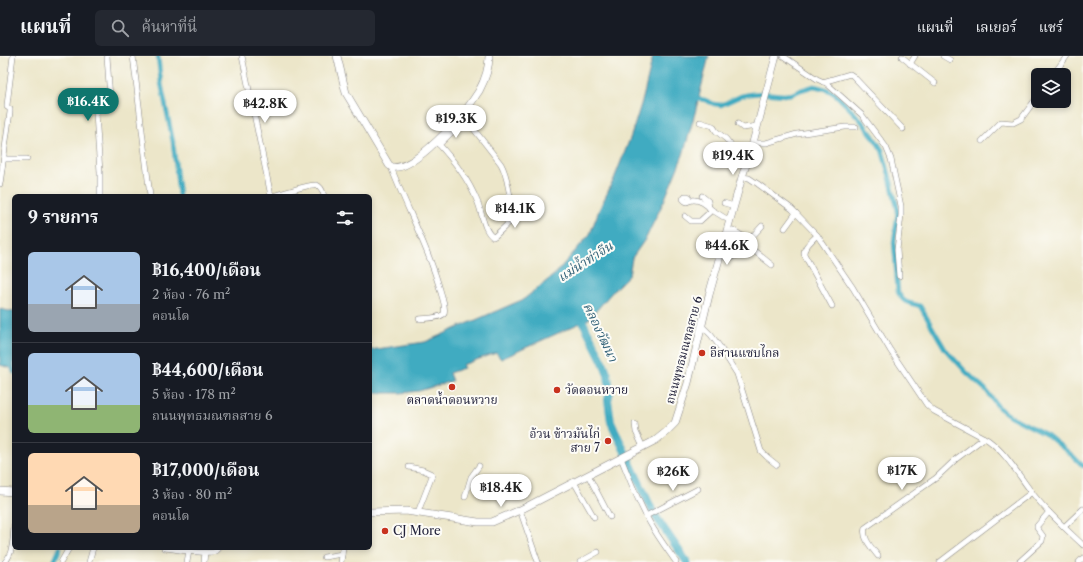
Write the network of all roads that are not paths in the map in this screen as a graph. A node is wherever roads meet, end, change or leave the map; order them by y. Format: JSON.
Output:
{"nodes":[{"id":1,"x":13,"y":56,"type":"edge"},
{"id":2,"x":107,"y":56,"type":"edge"},
{"id":3,"x":133,"y":56,"type":"edge"},
{"id":4,"x":242,"y":56,"type":"edge"},
{"id":5,"x":337,"y":56,"type":"edge"},
{"id":6,"x":489,"y":56,"type":"edge"},
{"id":7,"x":776,"y":56,"type":"edge"},
{"id":8,"x":783,"y":56,"type":"edge"},
{"id":9,"x":915,"y":56,"type":"edge"},
{"id":10,"x":943,"y":56,"type":"edge"},
{"id":11,"x":1067,"y":56,"type":"edge"},
{"id":12,"x":902,"y":57,"type":"edge"},
{"id":13,"x":950,"y":60,"type":"dead end"},
{"id":14,"x":910,"y":64,"type":"junction"},
{"id":15,"x":1058,"y":68,"type":"edge"},
{"id":16,"x":823,"y":82,"type":"junction"},
{"id":17,"x":935,"y":83,"type":"dead end"},
{"id":18,"x":1031,"y":105,"type":"edge"},
{"id":19,"x":700,"y":122,"type":"dead end"},
{"id":20,"x":738,"y":124,"type":"dead end"},
{"id":21,"x":757,"y":126,"type":"junction"},
{"id":22,"x":856,"y":127,"type":"dead end"},
{"id":23,"x":903,"y":128,"type":"dead end"},
{"id":24,"x":982,"y":141,"type":"dead end"},
{"id":25,"x":438,"y":143,"type":"junction"},
{"id":26,"x":752,"y":147,"type":"junction"},
{"id":27,"x":4,"y":159,"type":"junction"},
{"id":28,"x":27,"y":159,"type":"dead end"},
{"id":29,"x":391,"y":167,"type":"junction"},
{"id":30,"x":742,"y":176,"type":"junction"},
{"id":31,"x":0,"y":184,"type":"edge"},
{"id":32,"x":100,"y":194,"type":"edge"},
{"id":33,"x":150,"y":194,"type":"edge"},
{"id":34,"x":272,"y":194,"type":"edge"},
{"id":35,"x":280,"y":194,"type":"edge"},
{"id":36,"x":323,"y":194,"type":"edge"},
{"id":37,"x":702,"y":196,"type":"dead end"},
{"id":38,"x":690,"y":200,"type":"dead end"},
{"id":39,"x":724,"y":204,"type":"dead end"},
{"id":40,"x":734,"y":206,"type":"junction"},
{"id":41,"x":711,"y":209,"type":"junction"},
{"id":42,"x":796,"y":213,"type":"junction"},
{"id":43,"x":685,"y":216,"type":"dead end"},
{"id":44,"x":729,"y":226,"type":"junction"},
{"id":45,"x":762,"y":226,"type":"dead end"},
{"id":46,"x":785,"y":228,"type":"dead end"},
{"id":47,"x":816,"y":235,"type":"junction"},
{"id":48,"x":706,"y":241,"type":"dead end"},
{"id":49,"x":721,"y":253,"type":"junction"},
{"id":50,"x":738,"y":255,"type":"dead end"},
{"id":51,"x":772,"y":265,"type":"dead end"},
{"id":52,"x":899,"y":276,"type":"dead end"},
{"id":53,"x":832,"y":306,"type":"dead end"},
{"id":54,"x":419,"y":319,"type":"dead end"},
{"id":55,"x":702,"y":326,"type":"junction"},
{"id":56,"x":634,"y":424,"type":"dead end"},
{"id":57,"x":984,"y":438,"type":"junction"},
{"id":58,"x":642,"y":447,"type":"junction"},
{"id":59,"x":625,"y":456,"type":"junction"},
{"id":60,"x":778,"y":464,"type":"dead end"},
{"id":61,"x":478,"y":466,"type":"dead end"},
{"id":62,"x":409,"y":467,"type":"dead end"},
{"id":63,"x":588,"y":475,"type":"junction"},
{"id":64,"x":574,"y":482,"type":"junction"},
{"id":65,"x":698,"y":489,"type":"dead end"},
{"id":66,"x":1,"y":491,"type":"edge"},
{"id":67,"x":12,"y":492,"type":"edge"},
{"id":68,"x":1032,"y":492,"type":"junction"},
{"id":69,"x":465,"y":497,"type":"dead end"},
{"id":70,"x":1083,"y":509,"type":"edge"},
{"id":71,"x":520,"y":510,"type":"junction"},
{"id":72,"x":372,"y":512,"type":"edge"},
{"id":73,"x":418,"y":512,"type":"junction"},
{"id":74,"x":1049,"y":512,"type":"junction"},
{"id":75,"x":651,"y":513,"type":"junction"},
{"id":76,"x":594,"y":517,"type":"dead end"},
{"id":77,"x":610,"y":517,"type":"dead end"},
{"id":78,"x":1064,"y":527,"type":"junction"},
{"id":79,"x":1083,"y":545,"type":"edge"},
{"id":80,"x":12,"y":548,"type":"edge"},
{"id":81,"x":68,"y":550,"type":"edge"},
{"id":82,"x":92,"y":550,"type":"edge"},
{"id":83,"x":181,"y":550,"type":"edge"},
{"id":84,"x":217,"y":550,"type":"edge"},
{"id":85,"x":189,"y":551,"type":"junction"},
{"id":86,"x":343,"y":551,"type":"edge"},
{"id":87,"x":205,"y":552,"type":"junction"},
{"id":88,"x":598,"y":552,"type":"dead end"},
{"id":89,"x":878,"y":556,"type":"dead end"},
{"id":90,"x":324,"y":557,"type":"dead end"},
{"id":91,"x":1083,"y":558,"type":"edge"},
{"id":92,"x":5,"y":562,"type":"edge"},
{"id":93,"x":61,"y":562,"type":"edge"},
{"id":94,"x":89,"y":562,"type":"edge"},
{"id":95,"x":187,"y":562,"type":"edge"},
{"id":96,"x":204,"y":562,"type":"edge"},
{"id":97,"x":341,"y":562,"type":"edge"},
{"id":98,"x":538,"y":562,"type":"edge"},
{"id":99,"x":580,"y":562,"type":"edge"},
{"id":100,"x":676,"y":562,"type":"edge"},
{"id":101,"x":940,"y":562,"type":"edge"},
{"id":102,"x":1019,"y":562,"type":"edge"},
{"id":103,"x":1079,"y":562,"type":"edge"}],
"edges":[{"from":1,"to":27,"type":"street"},
{"from":2,"to":32,"type":"street"},
{"from":3,"to":33,"type":"street"},
{"from":4,"to":34,"type":"street"},
{"from":5,"to":29,"type":"main road"},
{"from":6,"to":25,"type":"main road"},
{"from":7,"to":21,"type":"main road","name":"ถนนพุทธมณฑลสาย 6"},
{"from":8,"to":16,"type":"street"},
{"from":9,"to":14,"type":"street"},
{"from":10,"to":13,"type":"street"},
{"from":11,"to":15,"type":"street"},
{"from":12,"to":14,"type":"street"},
{"from":14,"to":17,"type":"street"},
{"from":16,"to":23,"type":"street"},
{"from":16,"to":52,"type":"street"},
{"from":18,"to":24,"type":"street"},
{"from":19,"to":26,"type":"street"},
{"from":20,"to":21,"type":"street"},
{"from":21,"to":26,"type":"main road","name":"ถนนพุทธมณฑลสาย 6"},
{"from":22,"to":26,"type":"street"},
{"from":25,"to":25,"type":"street"},
{"from":25,"to":29,"type":"main road"},
{"from":26,"to":30,"type":"main road","name":"ถนนพุทธมณฑลสาย 6"},
{"from":27,"to":28,"type":"street"},
{"from":27,"to":31,"type":"street"},
{"from":29,"to":54,"type":"street"},
{"from":30,"to":40,"type":"main road","name":"ถนนพุทธมณฑลสาย 6"},
{"from":30,"to":42,"type":"street"},
{"from":35,"to":36,"type":"street"},
{"from":37,"to":41,"type":"street"},
{"from":38,"to":41,"type":"street"},
{"from":39,"to":40,"type":"street"},
{"from":40,"to":44,"type":"main road","name":"ถนนพุทธมณฑลสาย 6"},
{"from":41,"to":43,"type":"street"},
{"from":41,"to":44,"type":"street"},
{"from":42,"to":46,"type":"street"},
{"from":42,"to":47,"type":"street"},
{"from":44,"to":45,"type":"street"},
{"from":44,"to":49,"type":"main road","name":"ถนนพุทธมณฑลสาย 6"},
{"from":44,"to":51,"type":"street"},
{"from":47,"to":53,"type":"street"},
{"from":47,"to":57,"type":"street"},
{"from":48,"to":49,"type":"street"},
{"from":49,"to":50,"type":"street"},
{"from":49,"to":55,"type":"main road","name":"ถนนพุทธมณฑลสาย 6"},
{"from":55,"to":58,"type":"main road","name":"ถนนพุทธมณฑลสาย 6"},
{"from":55,"to":60,"type":"street"},
{"from":56,"to":58,"type":"street"},
{"from":57,"to":68,"type":"street"},
{"from":57,"to":89,"type":"street"},
{"from":58,"to":59,"type":"main road","name":"ถนนพุทธมณฑลสาย 6"},
{"from":59,"to":63,"type":"main road","name":"ถนนพุทธมณฑลสาย 6"},
{"from":59,"to":75,"type":"street"},
{"from":61,"to":69,"type":"street"},
{"from":62,"to":73,"type":"street"},
{"from":63,"to":64,"type":"main road","name":"ถนนพุทธมณฑลสาย 6"},
{"from":63,"to":77,"type":"street"},
{"from":64,"to":71,"type":"main road","name":"ถนนพุทธมณฑลสาย 6"},
{"from":64,"to":76,"type":"street"},
{"from":65,"to":75,"type":"street"},
{"from":66,"to":67,"type":"main road"},
{"from":68,"to":74,"type":"street"},
{"from":68,"to":101,"type":"street"},
{"from":70,"to":78,"type":"street"},
{"from":71,"to":73,"type":"main road","name":"ถนนพุทธมณฑลสาย 6"},
{"from":71,"to":98,"type":"street"},
{"from":72,"to":73,"type":"main road","name":"ถนนพุทธมณฑลสาย 6"},
{"from":74,"to":78,"type":"street"},
{"from":74,"to":102,"type":"street"},
{"from":75,"to":100,"type":"street"},
{"from":78,"to":79,"type":"street"},
{"from":80,"to":92,"type":"street"},
{"from":81,"to":93,"type":"street"},
{"from":82,"to":94,"type":"street"},
{"from":83,"to":85,"type":"street"},
{"from":84,"to":87,"type":"street"},
{"from":85,"to":87,"type":"street"},
{"from":85,"to":95,"type":"street"},
{"from":86,"to":90,"type":"street"},
{"from":86,"to":97,"type":"street"},
{"from":87,"to":96,"type":"street"},
{"from":88,"to":99,"type":"street"},
{"from":91,"to":103,"type":"street"}]}
